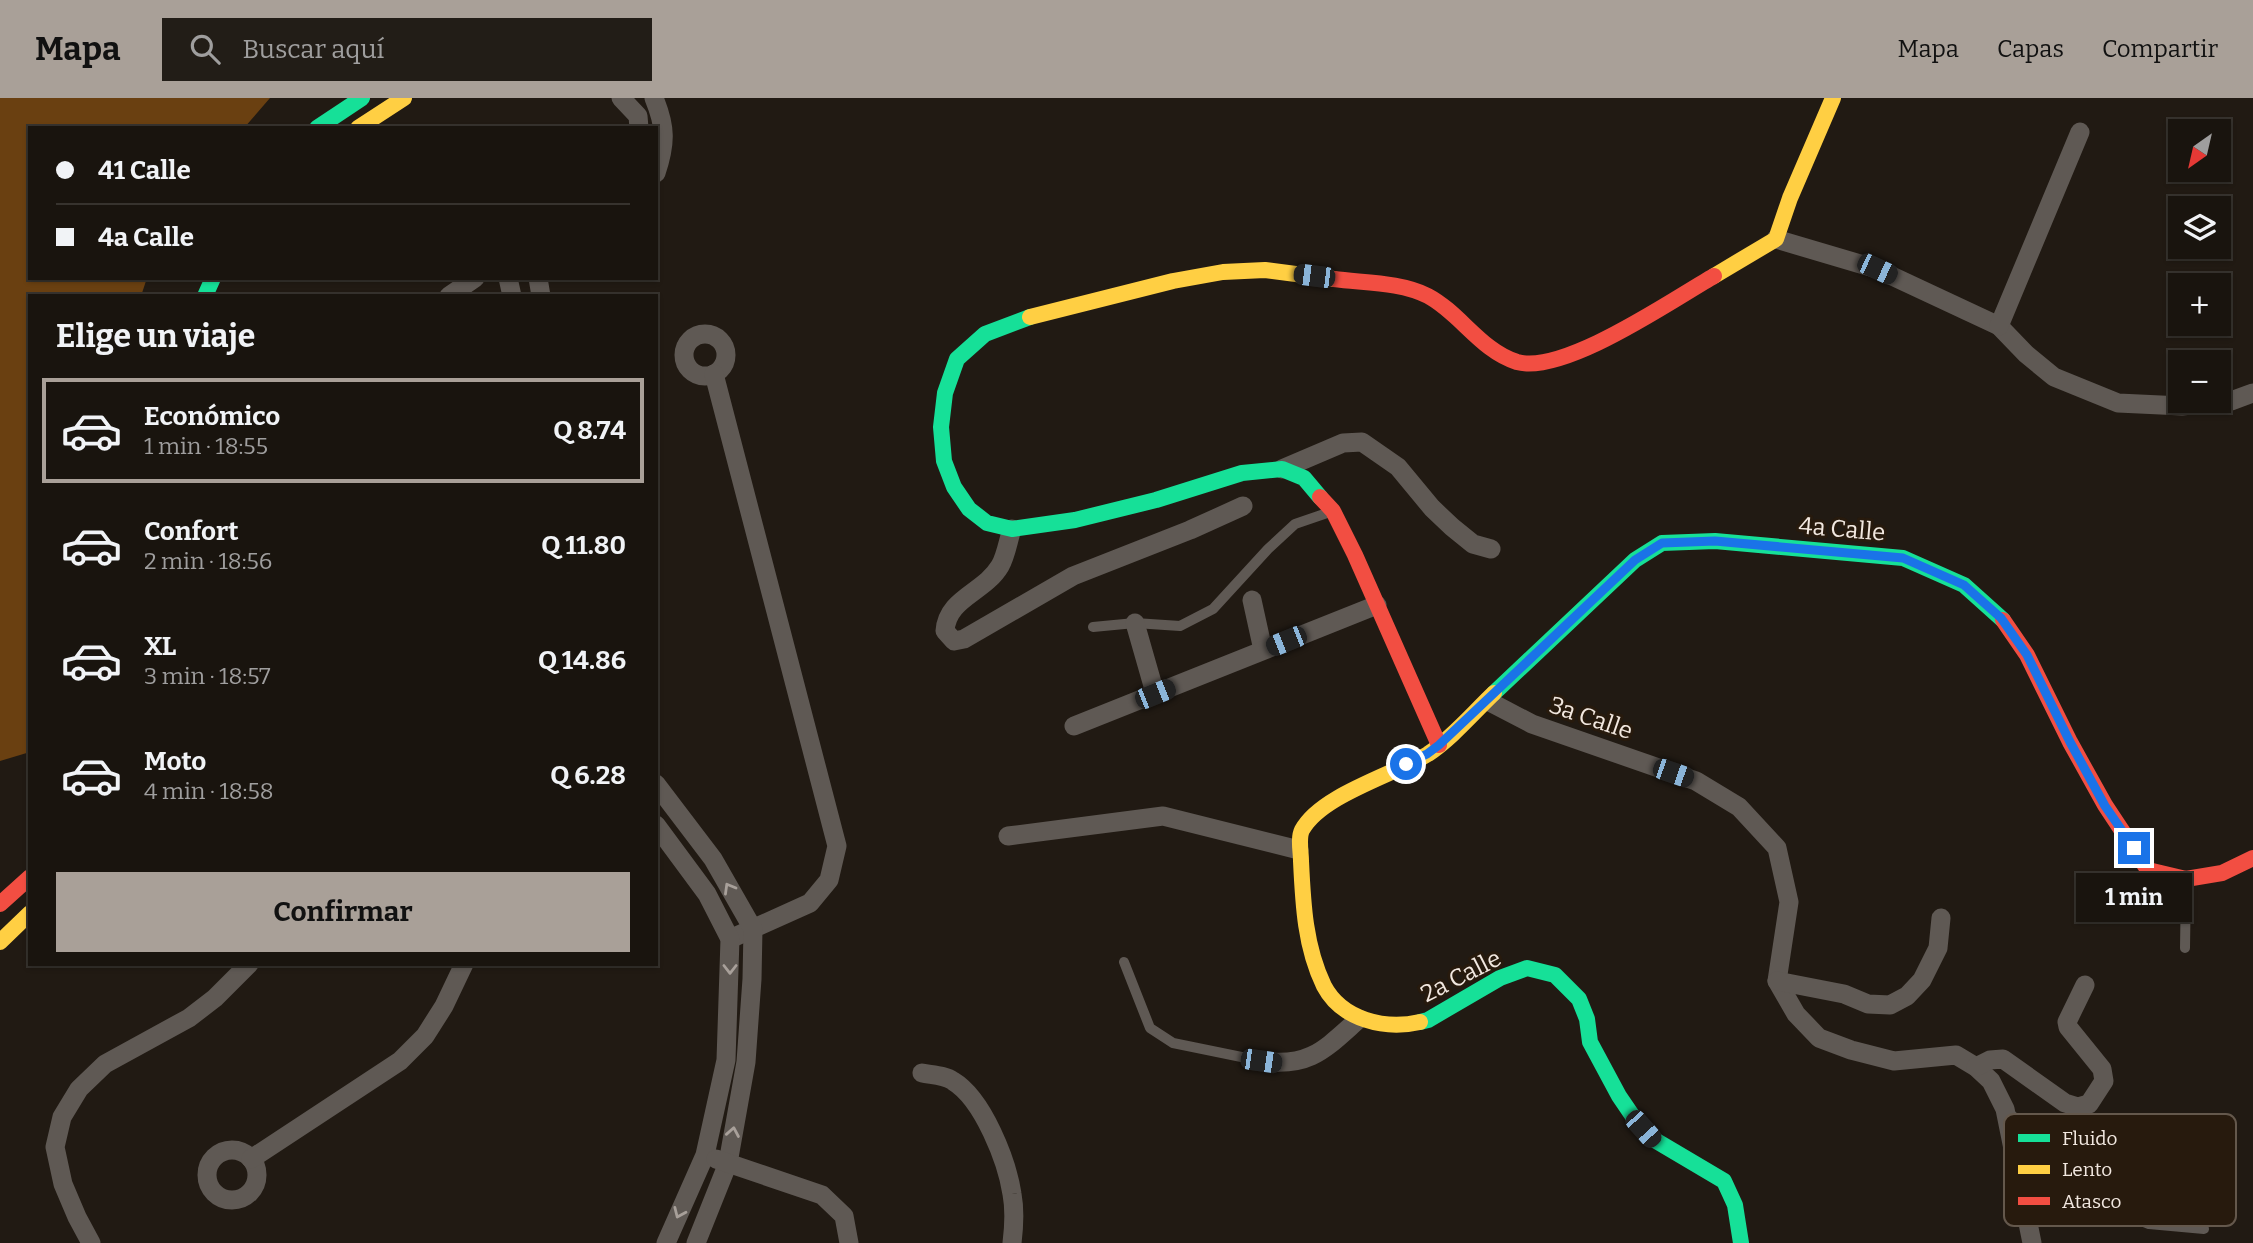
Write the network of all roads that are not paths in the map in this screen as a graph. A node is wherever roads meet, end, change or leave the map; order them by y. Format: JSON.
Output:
{"nodes":[{"id":1,"x":362,"y":98,"type":"edge"},
{"id":2,"x":404,"y":98,"type":"edge"},
{"id":3,"x":621,"y":98,"type":"edge"},
{"id":4,"x":654,"y":98,"type":"edge"},
{"id":5,"x":1833,"y":98,"type":"edge"},
{"id":6,"x":320,"y":126,"type":"edge"},
{"id":7,"x":361,"y":126,"type":"edge"},
{"id":8,"x":639,"y":126,"type":"edge"},
{"id":9,"x":2080,"y":132,"type":"dead end"},
{"id":10,"x":658,"y":167,"type":"edge"},
{"id":11,"x":1776,"y":239,"type":"junction"},
{"id":12,"x":472,"y":280,"type":"edge"},
{"id":13,"x":452,"y":294,"type":"edge"},
{"id":14,"x":1999,"y":326,"type":"junction"},
{"id":15,"x":714,"y":374,"type":"dead end"},
{"id":16,"x":2253,"y":393,"type":"edge"},
{"id":17,"x":1282,"y":469,"type":"junction"},
{"id":18,"x":1243,"y":506,"type":"dead end"},
{"id":19,"x":1333,"y":511,"type":"junction"},
{"id":20,"x":1012,"y":529,"type":"junction"},
{"id":21,"x":1491,"y":548,"type":"dead end"},
{"id":22,"x":1252,"y":600,"type":"dead end"},
{"id":23,"x":1377,"y":604,"type":"junction"},
{"id":24,"x":1135,"y":623,"type":"junction"},
{"id":25,"x":1093,"y":627,"type":"dead end"},
{"id":26,"x":1263,"y":650,"type":"junction"},
{"id":27,"x":1155,"y":694,"type":"junction"},
{"id":28,"x":1488,"y":701,"type":"junction"},
{"id":29,"x":1074,"y":726,"type":"dead end"},
{"id":30,"x":1439,"y":745,"type":"junction"},
{"id":31,"x":658,"y":787,"type":"edge"},
{"id":32,"x":658,"y":828,"type":"edge"},
{"id":33,"x":1008,"y":836,"type":"dead end"},
{"id":34,"x":1299,"y":850,"type":"junction"},
{"id":35,"x":2253,"y":858,"type":"edge"},
{"id":36,"x":28,"y":879,"type":"edge"},
{"id":37,"x":2186,"y":879,"type":"junction"},
{"id":38,"x":0,"y":905,"type":"edge"},
{"id":39,"x":28,"y":915,"type":"edge"},
{"id":40,"x":1941,"y":918,"type":"dead end"},
{"id":41,"x":753,"y":929,"type":"junction"},
{"id":42,"x":730,"y":939,"type":"junction"},
{"id":43,"x":0,"y":942,"type":"edge"},
{"id":44,"x":2185,"y":948,"type":"dead end"},
{"id":45,"x":1124,"y":962,"type":"dead end"},
{"id":46,"x":247,"y":966,"type":"edge"},
{"id":47,"x":463,"y":966,"type":"edge"},
{"id":48,"x":1777,"y":981,"type":"junction"},
{"id":49,"x":2085,"y":985,"type":"dead end"},
{"id":50,"x":1359,"y":1019,"type":"junction"},
{"id":51,"x":1261,"y":1061,"type":"joint"},
{"id":52,"x":1976,"y":1068,"type":"junction"},
{"id":53,"x":922,"y":1073,"type":"dead end"},
{"id":54,"x":2005,"y":1110,"type":"junction"},
{"id":55,"x":2006,"y":1114,"type":"edge"},
{"id":56,"x":2010,"y":1114,"type":"edge"},
{"id":57,"x":705,"y":1155,"type":"junction"},
{"id":58,"x":251,"y":1158,"type":"dead end"},
{"id":59,"x":728,"y":1163,"type":"junction"},
{"id":60,"x":2172,"y":1226,"type":"edge"},
{"id":61,"x":2204,"y":1229,"type":"dead end"},
{"id":62,"x":91,"y":1243,"type":"edge"},
{"id":63,"x":666,"y":1243,"type":"edge"},
{"id":64,"x":696,"y":1243,"type":"edge"},
{"id":65,"x":849,"y":1243,"type":"edge"},
{"id":66,"x":1012,"y":1243,"type":"edge"},
{"id":67,"x":1741,"y":1243,"type":"edge"}],
"edges":[{"from":1,"to":6,"type":"main road"},
{"from":2,"to":7,"type":"main road"},
{"from":3,"to":8,"type":"street"},
{"from":4,"to":10,"type":"street"},
{"from":5,"to":11,"type":"main road"},
{"from":9,"to":14,"type":"street"},
{"from":11,"to":14,"type":"street"},
{"from":11,"to":20,"type":"main road"},
{"from":12,"to":13,"type":"street"},
{"from":14,"to":16,"type":"street"},
{"from":15,"to":41,"type":"street"},
{"from":17,"to":19,"type":"main road"},
{"from":17,"to":20,"type":"main road"},
{"from":17,"to":21,"type":"street"},
{"from":18,"to":20,"type":"street"},
{"from":19,"to":23,"type":"main road"},
{"from":19,"to":24,"type":"lane"},
{"from":22,"to":26,"type":"street"},
{"from":23,"to":26,"type":"street"},
{"from":23,"to":30,"type":"main road"},
{"from":24,"to":25,"type":"lane"},
{"from":24,"to":27,"type":"street"},
{"from":26,"to":27,"type":"street"},
{"from":27,"to":29,"type":"street"},
{"from":28,"to":30,"type":"main road","name":"4a Calle"},
{"from":28,"to":37,"type":"main road","name":"4a Calle"},
{"from":28,"to":48,"type":"street","name":"3a Calle"},
{"from":30,"to":34,"type":"main road","name":"4a Calle"},
{"from":41,"to":31,"type":"street","one_way":true},
{"from":32,"to":42,"type":"street"},
{"from":33,"to":34,"type":"street"},
{"from":34,"to":50,"type":"main road","name":"2a Calle"},
{"from":35,"to":37,"type":"main road","name":"4a Calle"},
{"from":36,"to":38,"type":"main road"},
{"from":37,"to":44,"type":"lane"},
{"from":39,"to":43,"type":"main road"},
{"from":40,"to":48,"type":"street"},
{"from":41,"to":42,"type":"street"},
{"from":59,"to":41,"type":"street","one_way":true},
{"from":42,"to":57,"type":"street","one_way":true},
{"from":45,"to":51,"type":"lane"},
{"from":46,"to":62,"type":"street"},
{"from":47,"to":58,"type":"street"},
{"from":48,"to":52,"type":"street"},
{"from":49,"to":52,"type":"street"},
{"from":50,"to":51,"type":"street"},
{"from":50,"to":67,"type":"main road","name":"2a Calle"},
{"from":52,"to":54,"type":"street"},
{"from":53,"to":66,"type":"street"},
{"from":54,"to":55,"type":"street"},
{"from":54,"to":56,"type":"lane"},
{"from":57,"to":59,"type":"street"},
{"from":57,"to":63,"type":"street","one_way":true},
{"from":59,"to":64,"type":"street"},
{"from":59,"to":65,"type":"street"},
{"from":60,"to":61,"type":"lane"}]}
